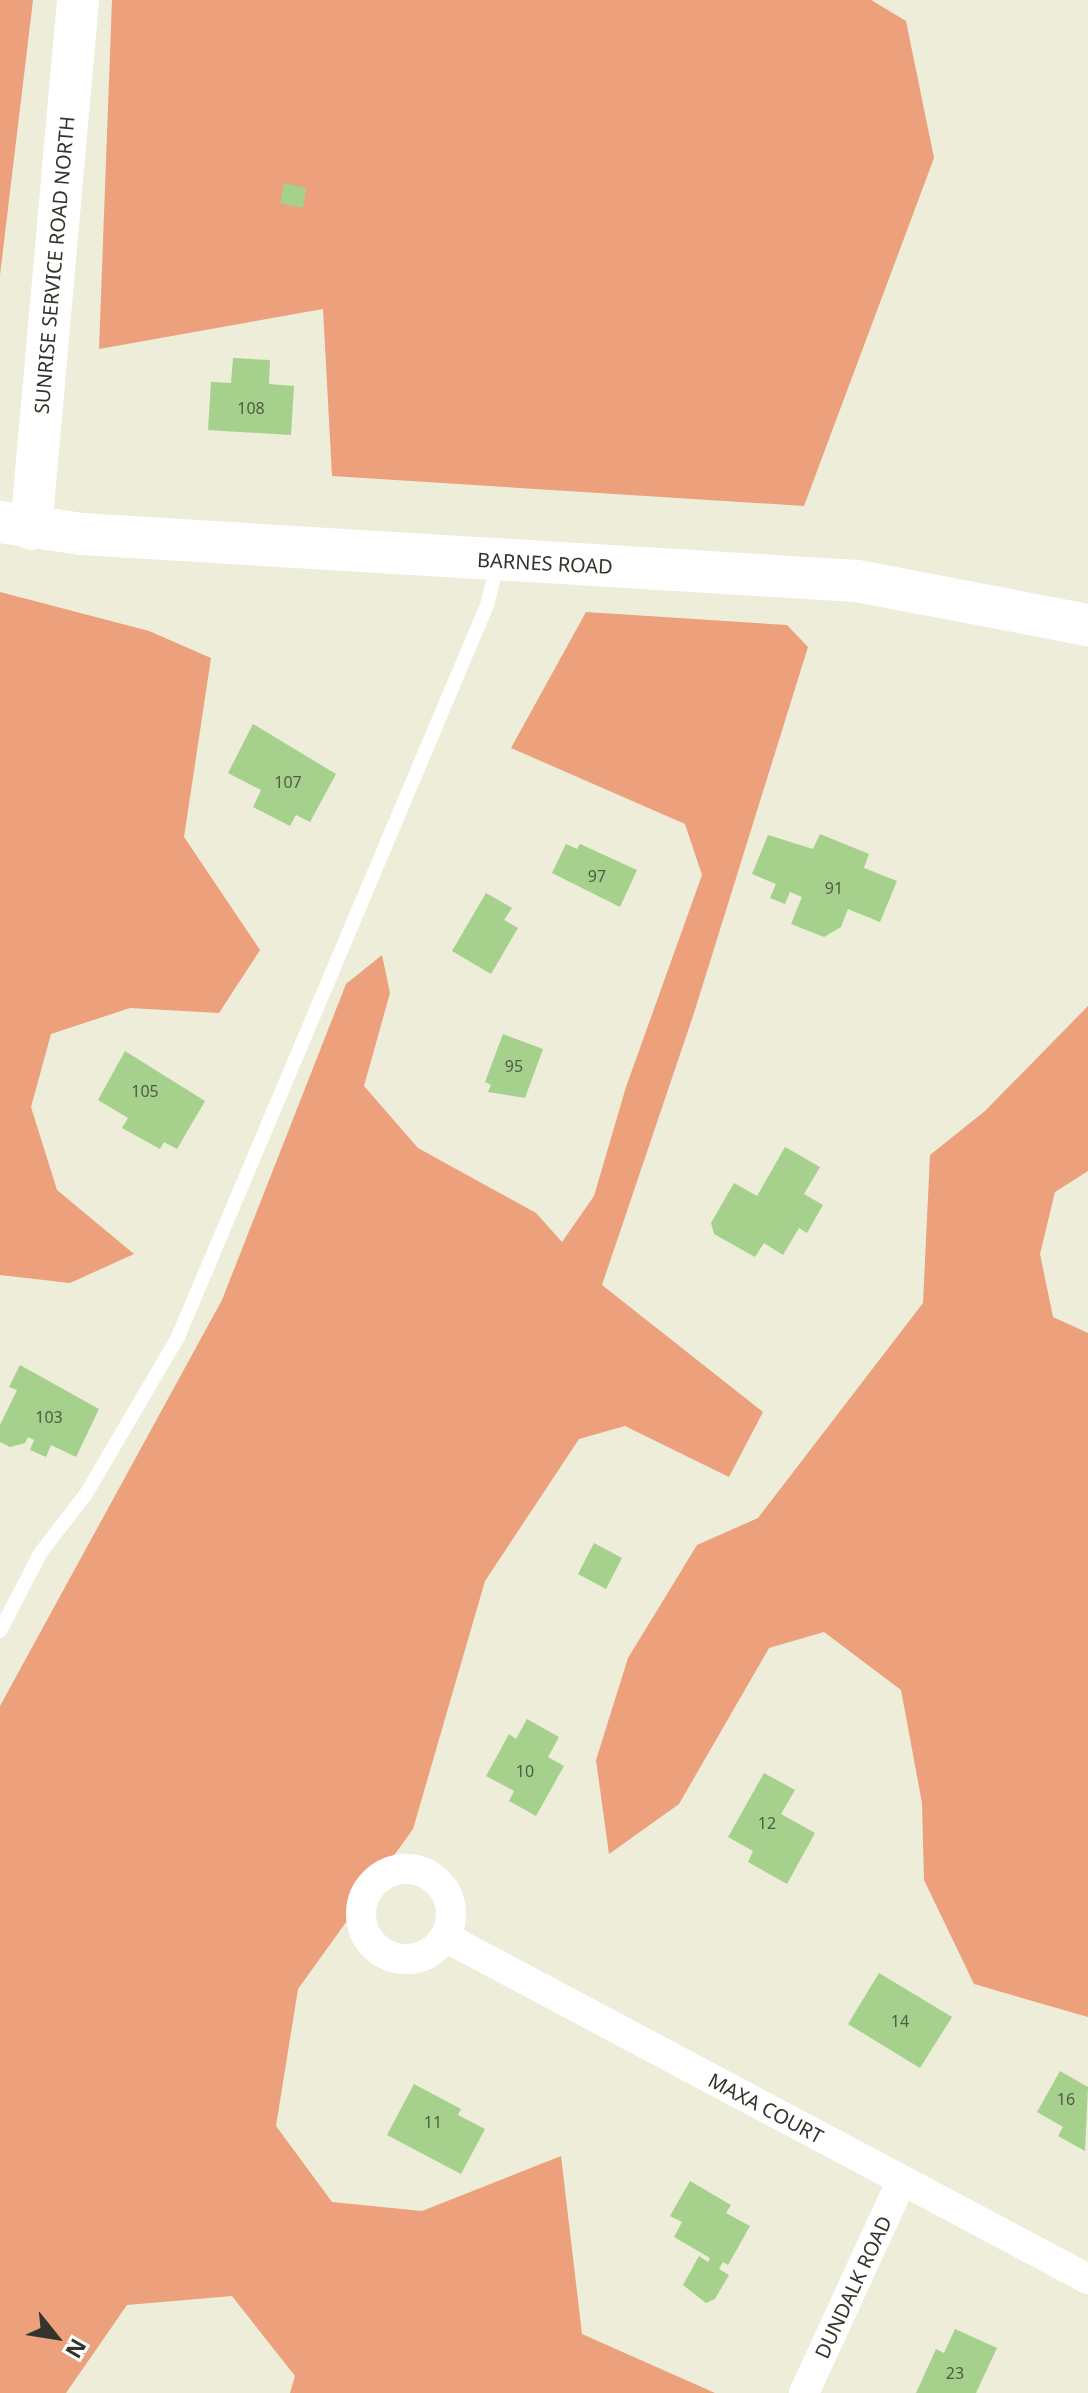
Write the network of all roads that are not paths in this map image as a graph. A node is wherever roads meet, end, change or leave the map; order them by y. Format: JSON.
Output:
{"nodes":[{"id":1,"x":78,"y":0,"type":"edge"},
{"id":2,"x":16,"y":526,"type":"edge"},
{"id":3,"x":498,"y":561,"type":"junction"},
{"id":4,"x":1088,"y":625,"type":"edge"},
{"id":5,"x":0,"y":1631,"type":"edge"},
{"id":6,"x":445,"y":1937,"type":"dead end"},
{"id":7,"x":902,"y":2180,"type":"junction"},
{"id":8,"x":1088,"y":2279,"type":"edge"},
{"id":9,"x":804,"y":2393,"type":"edge"}],
"edges":[{"from":1,"to":2,"type":"street","name":"SUNRISE SERVICE ROAD NORTH"},
{"from":2,"to":3,"type":"street","name":"BARNES ROAD"},
{"from":3,"to":4,"type":"street","name":"BARNES ROAD"},
{"from":3,"to":5,"type":"lane"},
{"from":6,"to":7,"type":"street","name":"MAXA COURT"},
{"from":7,"to":8,"type":"street","name":"MAXA COURT"},
{"from":7,"to":9,"type":"street","name":"DUNDALK ROAD"}]}
